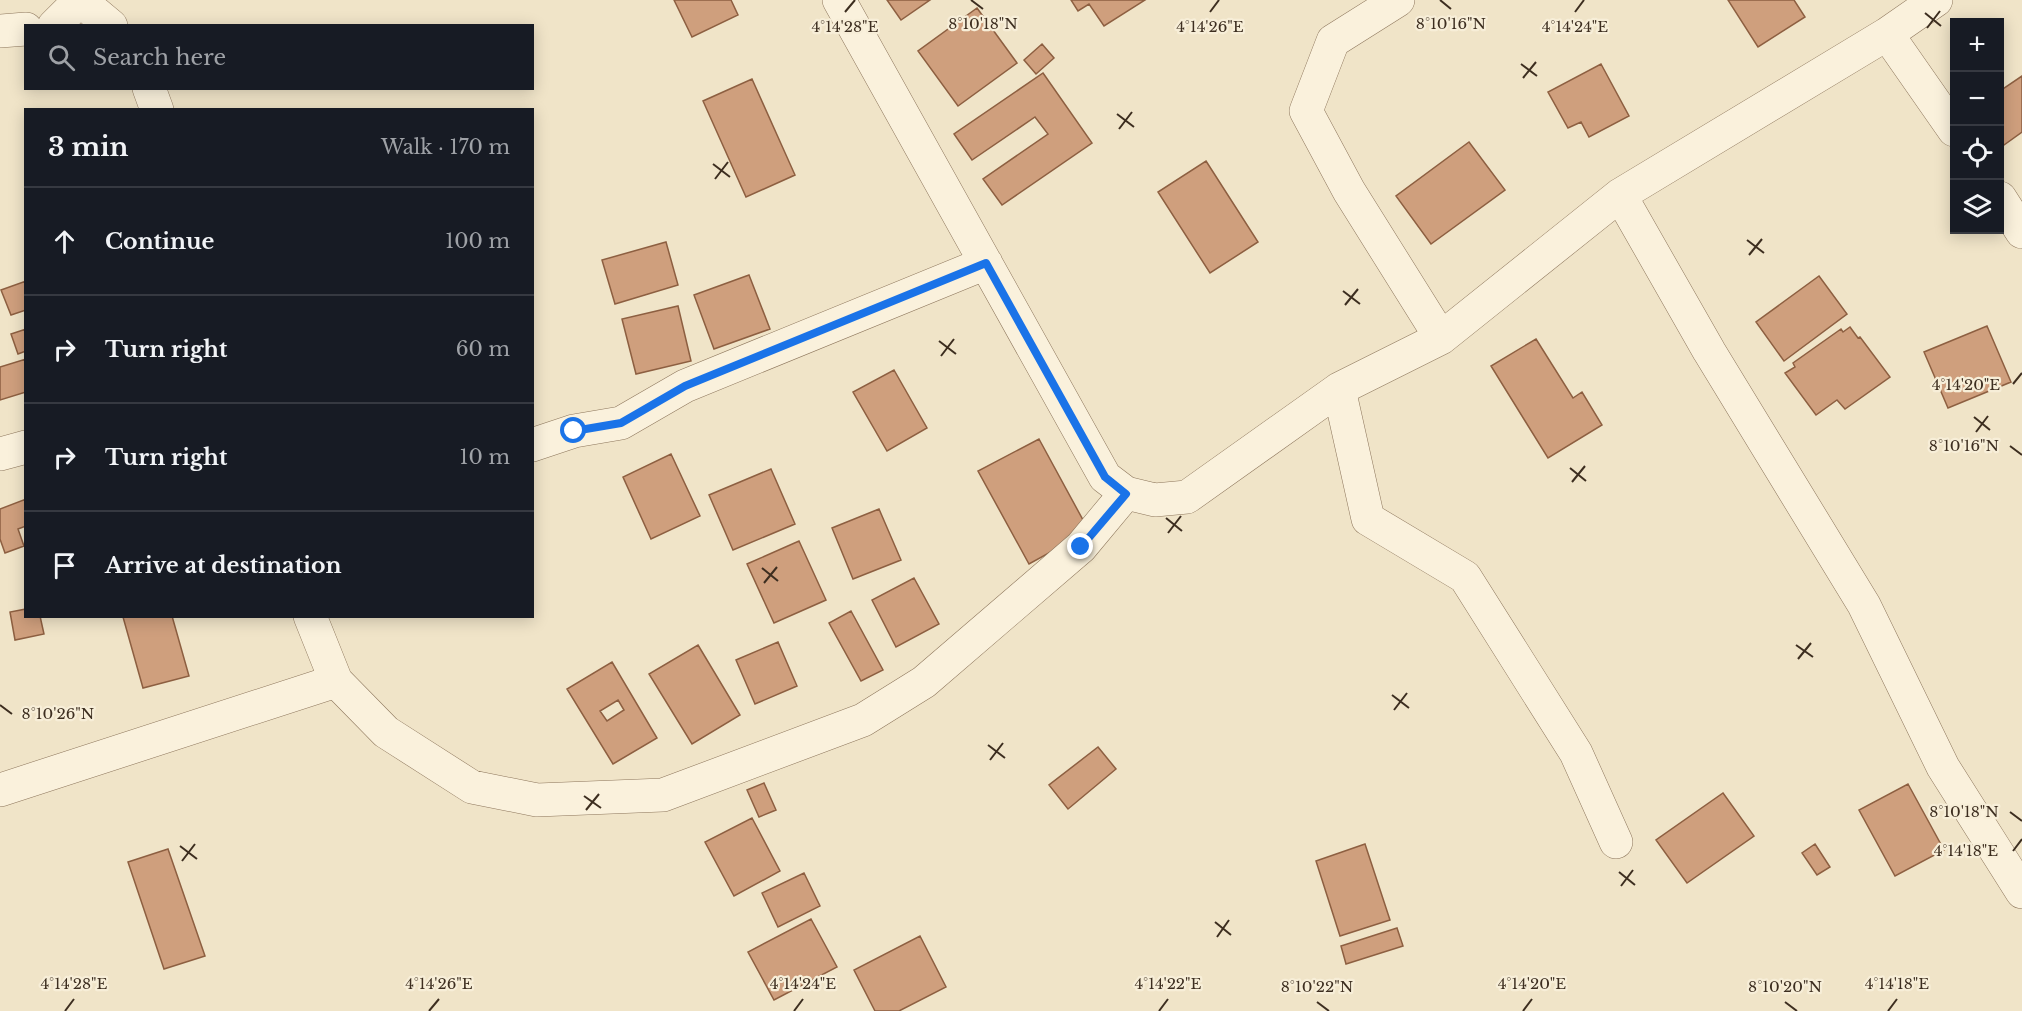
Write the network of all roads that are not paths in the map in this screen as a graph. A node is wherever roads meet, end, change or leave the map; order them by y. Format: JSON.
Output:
{"nodes":[{"id":1,"x":80,"y":0,"type":"edge"},
{"id":2,"x":839,"y":0,"type":"edge"},
{"id":3,"x":1398,"y":0,"type":"edge"},
{"id":4,"x":1936,"y":0,"type":"edge"},
{"id":5,"x":56,"y":24,"type":"edge"},
{"id":6,"x":109,"y":24,"type":"edge"},
{"id":7,"x":24,"y":29,"type":"edge"},
{"id":8,"x":0,"y":31,"type":"edge"},
{"id":9,"x":1887,"y":34,"type":"junction"},
{"id":10,"x":150,"y":90,"type":"edge"},
{"id":11,"x":156,"y":108,"type":"edge"},
{"id":12,"x":1951,"y":126,"type":"edge"},
{"id":13,"x":1620,"y":195,"type":"junction"},
{"id":14,"x":2004,"y":204,"type":"edge"},
{"id":15,"x":2022,"y":232,"type":"edge"},
{"id":16,"x":986,"y":263,"type":"junction"},
{"id":17,"x":1441,"y":338,"type":"junction"},
{"id":18,"x":1339,"y":389,"type":"junction"},
{"id":19,"x":534,"y":444,"type":"edge"},
{"id":20,"x":24,"y":448,"type":"edge"},
{"id":21,"x":0,"y":454,"type":"edge"},
{"id":22,"x":1126,"y":494,"type":"junction"},
{"id":23,"x":311,"y":618,"type":"edge"},
{"id":24,"x":336,"y":681,"type":"junction"},
{"id":25,"x":0,"y":790,"type":"edge"},
{"id":26,"x":1616,"y":842,"type":"dead end"},
{"id":27,"x":2022,"y":892,"type":"edge"}],
"edges":[{"from":1,"to":5,"type":"street"},
{"from":1,"to":6,"type":"street"},
{"from":2,"to":16,"type":"street"},
{"from":3,"to":17,"type":"street"},
{"from":4,"to":9,"type":"street"},
{"from":7,"to":8,"type":"street"},
{"from":9,"to":12,"type":"street"},
{"from":9,"to":13,"type":"street"},
{"from":10,"to":11,"type":"street"},
{"from":13,"to":17,"type":"street"},
{"from":13,"to":27,"type":"street"},
{"from":14,"to":15,"type":"street"},
{"from":16,"to":19,"type":"street"},
{"from":16,"to":22,"type":"street"},
{"from":17,"to":18,"type":"street"},
{"from":18,"to":22,"type":"street"},
{"from":18,"to":26,"type":"street"},
{"from":20,"to":21,"type":"street"},
{"from":22,"to":24,"type":"street"},
{"from":23,"to":24,"type":"street"},
{"from":24,"to":25,"type":"street"}]}
